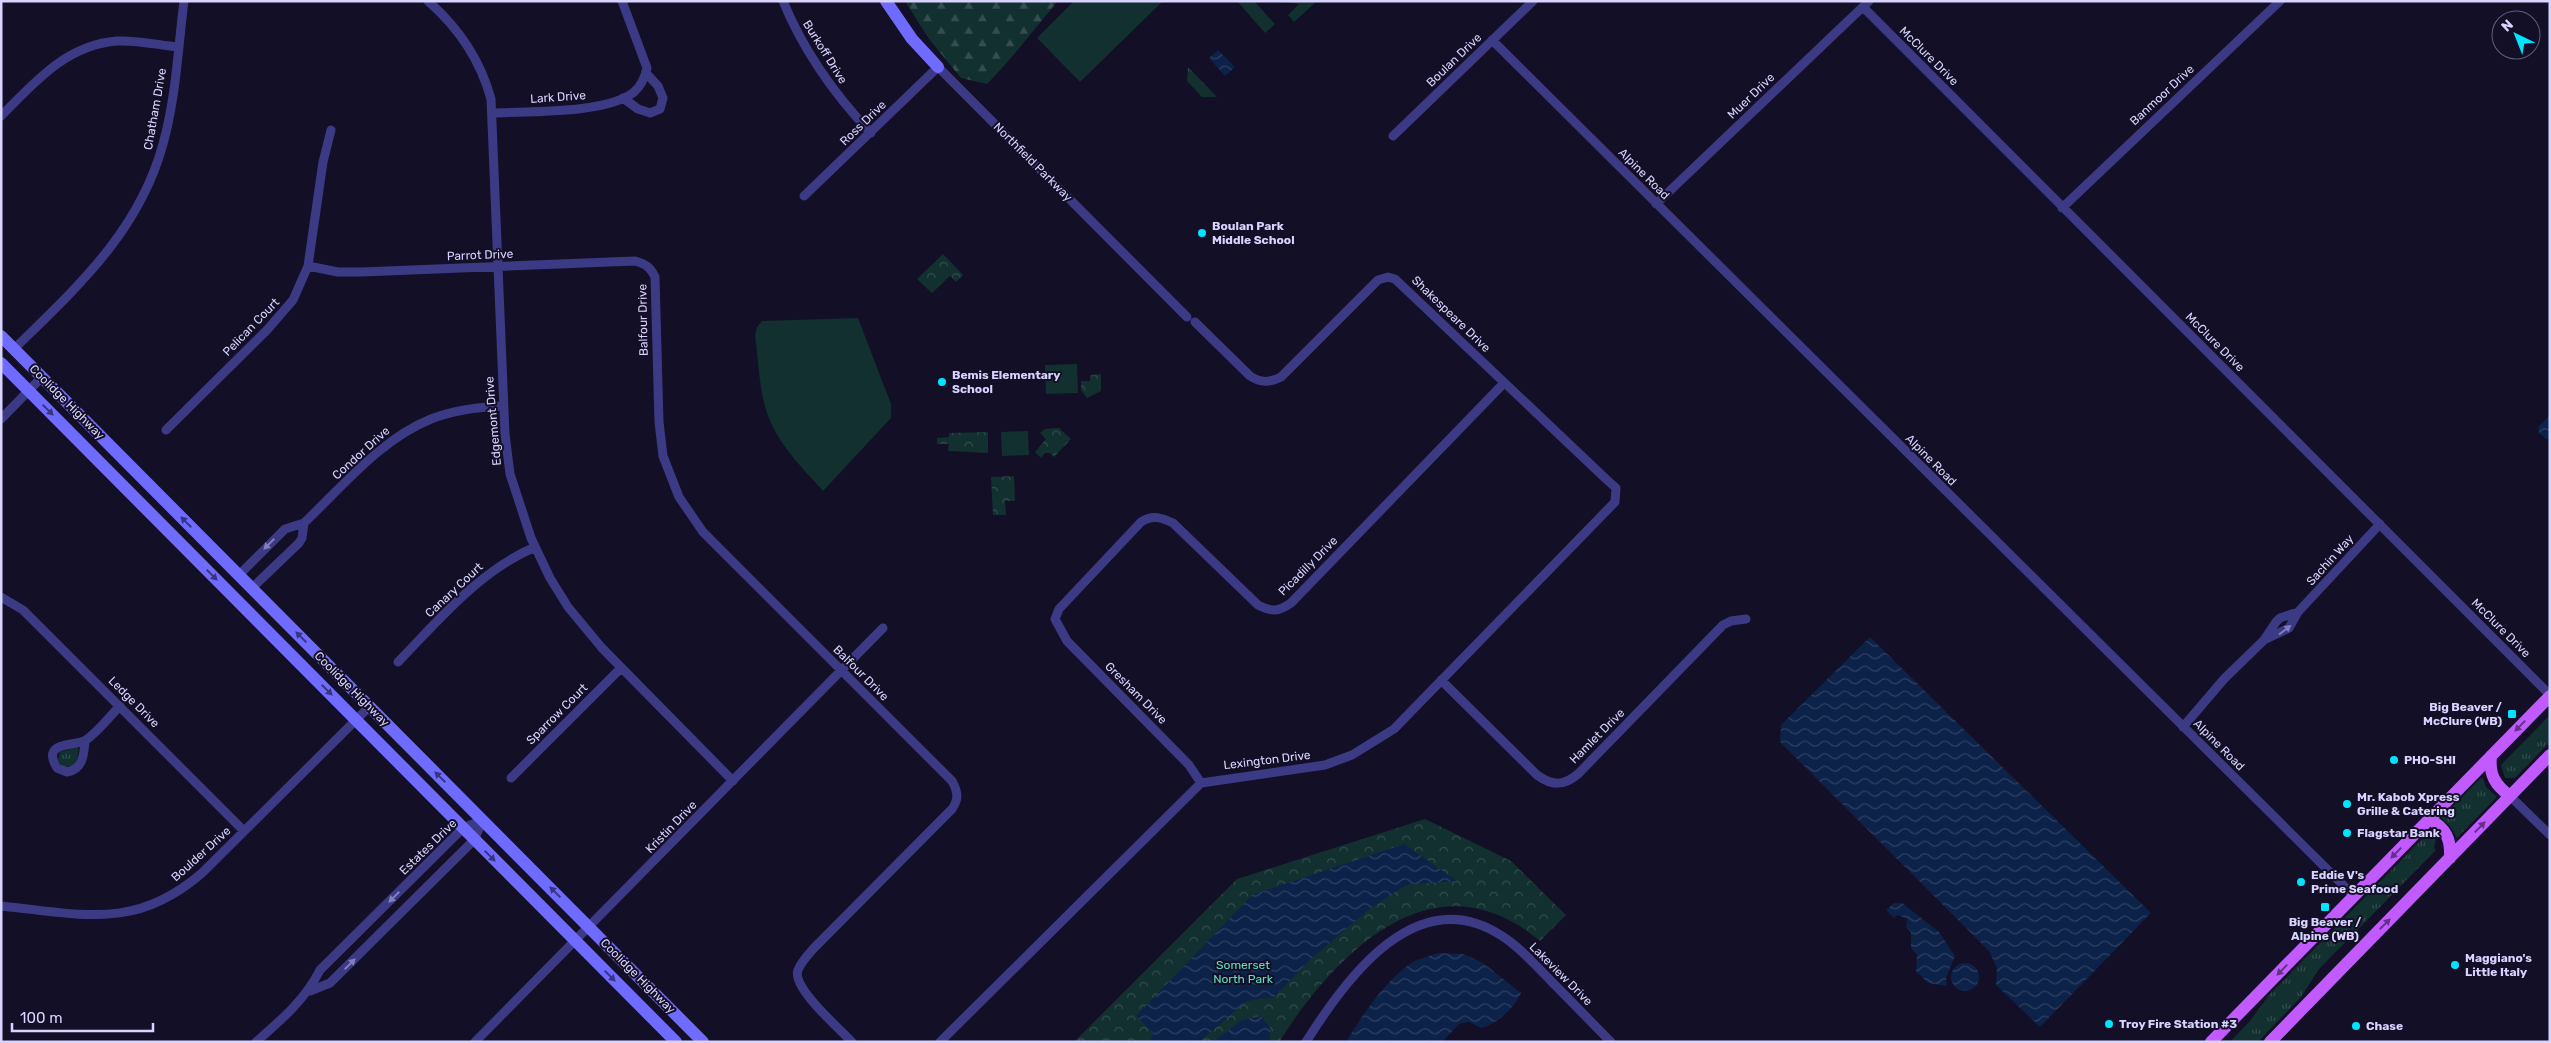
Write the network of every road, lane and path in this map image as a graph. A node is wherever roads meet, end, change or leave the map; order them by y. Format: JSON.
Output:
{"nodes":[{"id":1,"x":184,"y":1,"type":"edge"},
{"id":2,"x":428,"y":1,"type":"edge"},
{"id":3,"x":622,"y":1,"type":"edge"},
{"id":4,"x":783,"y":1,"type":"edge"},
{"id":5,"x":886,"y":1,"type":"edge"},
{"id":6,"x":1533,"y":1,"type":"edge"},
{"id":7,"x":2280,"y":1,"type":"edge"},
{"id":8,"x":1866,"y":4,"type":"edge"},
{"id":9,"x":1492,"y":40,"type":"junction"},
{"id":10,"x":178,"y":47,"type":"junction"},
{"id":11,"x":938,"y":67,"type":"junction"},
{"id":12,"x":646,"y":73,"type":"junction"},
{"id":13,"x":623,"y":98,"type":"junction"},
{"id":14,"x":493,"y":113,"type":"junction"},
{"id":15,"x":1,"y":116,"type":"edge"},
{"id":16,"x":331,"y":130,"type":"dead end"},
{"id":17,"x":872,"y":134,"type":"junction"},
{"id":18,"x":1393,"y":136,"type":"dead end"},
{"id":19,"x":804,"y":196,"type":"dead end"},
{"id":20,"x":1656,"y":204,"type":"junction"},
{"id":21,"x":2062,"y":208,"type":"junction"},
{"id":22,"x":308,"y":266,"type":"junction"},
{"id":23,"x":498,"y":267,"type":"junction"},
{"id":24,"x":651,"y":269,"type":"joint"},
{"id":25,"x":1187,"y":317,"type":"dead end"},
{"id":26,"x":1195,"y":322,"type":"dead end"},
{"id":27,"x":1,"y":336,"type":"edge"},
{"id":28,"x":14,"y":349,"type":"junction"},
{"id":29,"x":1,"y":364,"type":"edge"},
{"id":30,"x":42,"y":377,"type":"junction"},
{"id":31,"x":1504,"y":383,"type":"junction"},
{"id":32,"x":29,"y":391,"type":"junction"},
{"id":33,"x":503,"y":406,"type":"junction"},
{"id":34,"x":1,"y":419,"type":"edge"},
{"id":35,"x":166,"y":430,"type":"dead end"},
{"id":36,"x":1616,"y":488,"type":"joint"},
{"id":37,"x":304,"y":524,"type":"junction"},
{"id":38,"x":2380,"y":524,"type":"junction"},
{"id":39,"x":535,"y":547,"type":"junction"},
{"id":40,"x":239,"y":575,"type":"junction"},
{"id":41,"x":252,"y":588,"type":"junction"},
{"id":42,"x":1,"y":597,"type":"edge"},
{"id":43,"x":1055,"y":618,"type":"joint"},
{"id":44,"x":1746,"y":620,"type":"dead end"},
{"id":45,"x":883,"y":628,"type":"dead end"},
{"id":46,"x":398,"y":662,"type":"dead end"},
{"id":47,"x":621,"y":668,"type":"junction"},
{"id":48,"x":841,"y":671,"type":"junction"},
{"id":49,"x":1441,"y":680,"type":"junction"},
{"id":50,"x":2550,"y":695,"type":"edge"},
{"id":51,"x":120,"y":706,"type":"junction"},
{"id":52,"x":370,"y":706,"type":"junction"},
{"id":53,"x":356,"y":720,"type":"junction"},
{"id":54,"x":2183,"y":727,"type":"junction"},
{"id":55,"x":85,"y":741,"type":"dead end"},
{"id":56,"x":2550,"y":754,"type":"edge"},
{"id":57,"x":2491,"y":756,"type":"junction"},
{"id":58,"x":511,"y":778,"type":"dead end"},
{"id":59,"x":733,"y":781,"type":"junction"},
{"id":60,"x":1201,"y":783,"type":"junction"},
{"id":61,"x":2510,"y":796,"type":"junction"},
{"id":62,"x":2429,"y":819,"type":"junction"},
{"id":63,"x":483,"y":820,"type":"junction"},
{"id":64,"x":463,"y":828,"type":"junction"},
{"id":65,"x":244,"y":831,"type":"junction"},
{"id":66,"x":2550,"y":835,"type":"edge"},
{"id":67,"x":474,"y":840,"type":"junction"},
{"id":68,"x":2450,"y":858,"type":"junction"},
{"id":69,"x":2354,"y":896,"type":"junction"},
{"id":70,"x":1,"y":906,"type":"edge"},
{"id":71,"x":589,"y":927,"type":"junction"},
{"id":72,"x":575,"y":941,"type":"junction"},
{"id":73,"x":310,"y":990,"type":"junction"},
{"id":74,"x":2274,"y":1040,"type":"edge"},
{"id":75,"x":699,"y":1041,"type":"edge"},
{"id":76,"x":256,"y":1042,"type":"edge"},
{"id":77,"x":475,"y":1042,"type":"edge"},
{"id":78,"x":676,"y":1042,"type":"edge"},
{"id":79,"x":852,"y":1042,"type":"edge"},
{"id":80,"x":940,"y":1042,"type":"edge"},
{"id":81,"x":1306,"y":1042,"type":"edge"},
{"id":82,"x":1611,"y":1042,"type":"edge"},
{"id":83,"x":2211,"y":1042,"type":"edge"}],
"edges":[{"from":1,"to":10,"type":"street","name":"Chatham Drive"},
{"from":2,"to":14,"type":"street","name":"Edgemont Drive"},
{"from":3,"to":12,"type":"street"},
{"from":4,"to":17,"type":"street","name":"Burkoff Drive"},
{"from":5,"to":11,"type":"main road","name":"Northfield Parkway"},
{"from":6,"to":9,"type":"street","name":"Boulan Drive"},
{"from":7,"to":21,"type":"street","name":"Banmoor Drive"},
{"from":8,"to":20,"type":"street","name":"Muer Drive"},
{"from":8,"to":21,"type":"street","name":"McClure Drive"},
{"from":9,"to":18,"type":"street","name":"Boulan Drive"},
{"from":9,"to":20,"type":"street","name":"Alpine Road"},
{"from":10,"to":15,"type":"street"},
{"from":10,"to":28,"type":"street","name":"Chatham Drive"},
{"from":11,"to":17,"type":"street","name":"Ross Drive"},
{"from":11,"to":25,"type":"street","name":"Northfield Parkway"},
{"from":12,"to":13,"type":"street","name":"Lark Drive"},
{"from":12,"to":13,"type":"street"},
{"from":13,"to":14,"type":"street","name":"Lark Drive"},
{"from":14,"to":23,"type":"street","name":"Edgemont Drive"},
{"from":16,"to":22,"type":"street","name":"Pelican Court"},
{"from":17,"to":19,"type":"street","name":"Ross Drive"},
{"from":20,"to":54,"type":"street","name":"Alpine Road"},
{"from":21,"to":38,"type":"street","name":"McClure Drive"},
{"from":22,"to":23,"type":"street","name":"Parrot Drive"},
{"from":22,"to":35,"type":"street","name":"Pelican Court"},
{"from":23,"to":24,"type":"street","name":"Parrot Drive"},
{"from":23,"to":33,"type":"street","name":"Edgemont Drive"},
{"from":24,"to":48,"type":"street","name":"Balfour Drive"},
{"from":26,"to":31,"type":"street","name":"Shakespeare Drive"},
{"from":27,"to":28,"type":"main road","name":"Coolidge Highway"},
{"from":28,"to":30,"type":"main road","name":"Coolidge Highway"},
{"from":29,"to":32,"type":"main road","name":"Coolidge Highway"},
{"from":30,"to":32,"type":"street"},
{"from":40,"to":30,"type":"main road","name":"Coolidge Highway","one_way":true},
{"from":31,"to":36,"type":"street","name":"Shakespeare Drive"},
{"from":31,"to":43,"type":"street","name":"Picadilly Drive"},
{"from":32,"to":34,"type":"street"},
{"from":32,"to":53,"type":"main road","name":"Coolidge Highway","one_way":true},
{"from":33,"to":37,"type":"street","name":"Condor Drive"},
{"from":33,"to":39,"type":"street","name":"Edgemont Drive"},
{"from":36,"to":49,"type":"street","name":"Lexington Drive"},
{"from":37,"to":40,"type":"street","name":"Condor Drive","one_way":true},
{"from":37,"to":41,"type":"street","name":"Condor Drive"},
{"from":38,"to":50,"type":"street","name":"McClure Drive"},
{"from":38,"to":54,"type":"street","name":"Sachin Way"},
{"from":39,"to":46,"type":"street","name":"Canary Court"},
{"from":39,"to":47,"type":"street","name":"Edgemont Drive"},
{"from":40,"to":41,"type":"main road","name":"Coolidge Highway"},
{"from":52,"to":41,"type":"main road","name":"Coolidge Highway","one_way":true},
{"from":42,"to":51,"type":"street","name":"Ledge Drive"},
{"from":43,"to":60,"type":"street","name":"Gresham Drive"},
{"from":44,"to":49,"type":"street","name":"Hamlet Drive"},
{"from":45,"to":48,"type":"street","name":"Kristin Drive"},
{"from":47,"to":58,"type":"street","name":"Sparrow Court"},
{"from":47,"to":59,"type":"street","name":"Edgemont Drive"},
{"from":48,"to":59,"type":"street","name":"Kristin Drive"},
{"from":48,"to":79,"type":"street","name":"Balfour Drive"},
{"from":49,"to":60,"type":"street","name":"Lexington Drive"},
{"from":50,"to":57,"type":"main road","one_way":true},
{"from":51,"to":55,"type":"street"},
{"from":51,"to":65,"type":"street","name":"Ledge Drive"},
{"from":52,"to":53,"type":"street","name":"Boulder Drive"},
{"from":63,"to":52,"type":"main road","name":"Coolidge Highway","one_way":true},
{"from":53,"to":64,"type":"main road","name":"Coolidge Highway"},
{"from":53,"to":65,"type":"street","name":"Boulder Drive"},
{"from":54,"to":69,"type":"street","name":"Alpine Road"},
{"from":56,"to":61,"type":"main road"},
{"from":57,"to":61,"type":"main road"},
{"from":57,"to":62,"type":"main road"},
{"from":59,"to":71,"type":"street","name":"Kristin Drive"},
{"from":60,"to":80,"type":"street"},
{"from":61,"to":66,"type":"street"},
{"from":68,"to":61,"type":"main road","one_way":true},
{"from":62,"to":68,"type":"main road"},
{"from":62,"to":69,"type":"main road","one_way":true},
{"from":63,"to":64,"type":"street","name":"Estates Drive"},
{"from":63,"to":67,"type":"street","name":"Estates Drive"},
{"from":71,"to":63,"type":"main road","name":"Coolidge Highway","one_way":true},
{"from":64,"to":67,"type":"main road","name":"Coolidge Highway"},
{"from":64,"to":73,"type":"street","name":"Estates Drive","one_way":true},
{"from":65,"to":70,"type":"street","name":"Boulder Drive"},
{"from":67,"to":72,"type":"main road","name":"Coolidge Highway","one_way":true},
{"from":73,"to":67,"type":"street","name":"Estates Drive","one_way":true},
{"from":74,"to":68,"type":"main road","one_way":true},
{"from":69,"to":83,"type":"main road","one_way":true},
{"from":71,"to":72,"type":"street","name":"Kristin Drive"},
{"from":71,"to":75,"type":"main road","name":"Coolidge Highway"},
{"from":72,"to":77,"type":"street","name":"Kristin Drive"},
{"from":72,"to":78,"type":"main road","name":"Coolidge Highway","one_way":true},
{"from":73,"to":76,"type":"street","name":"Estates Drive"},
{"from":81,"to":82,"type":"street","name":"Lakeview Drive"}]}
